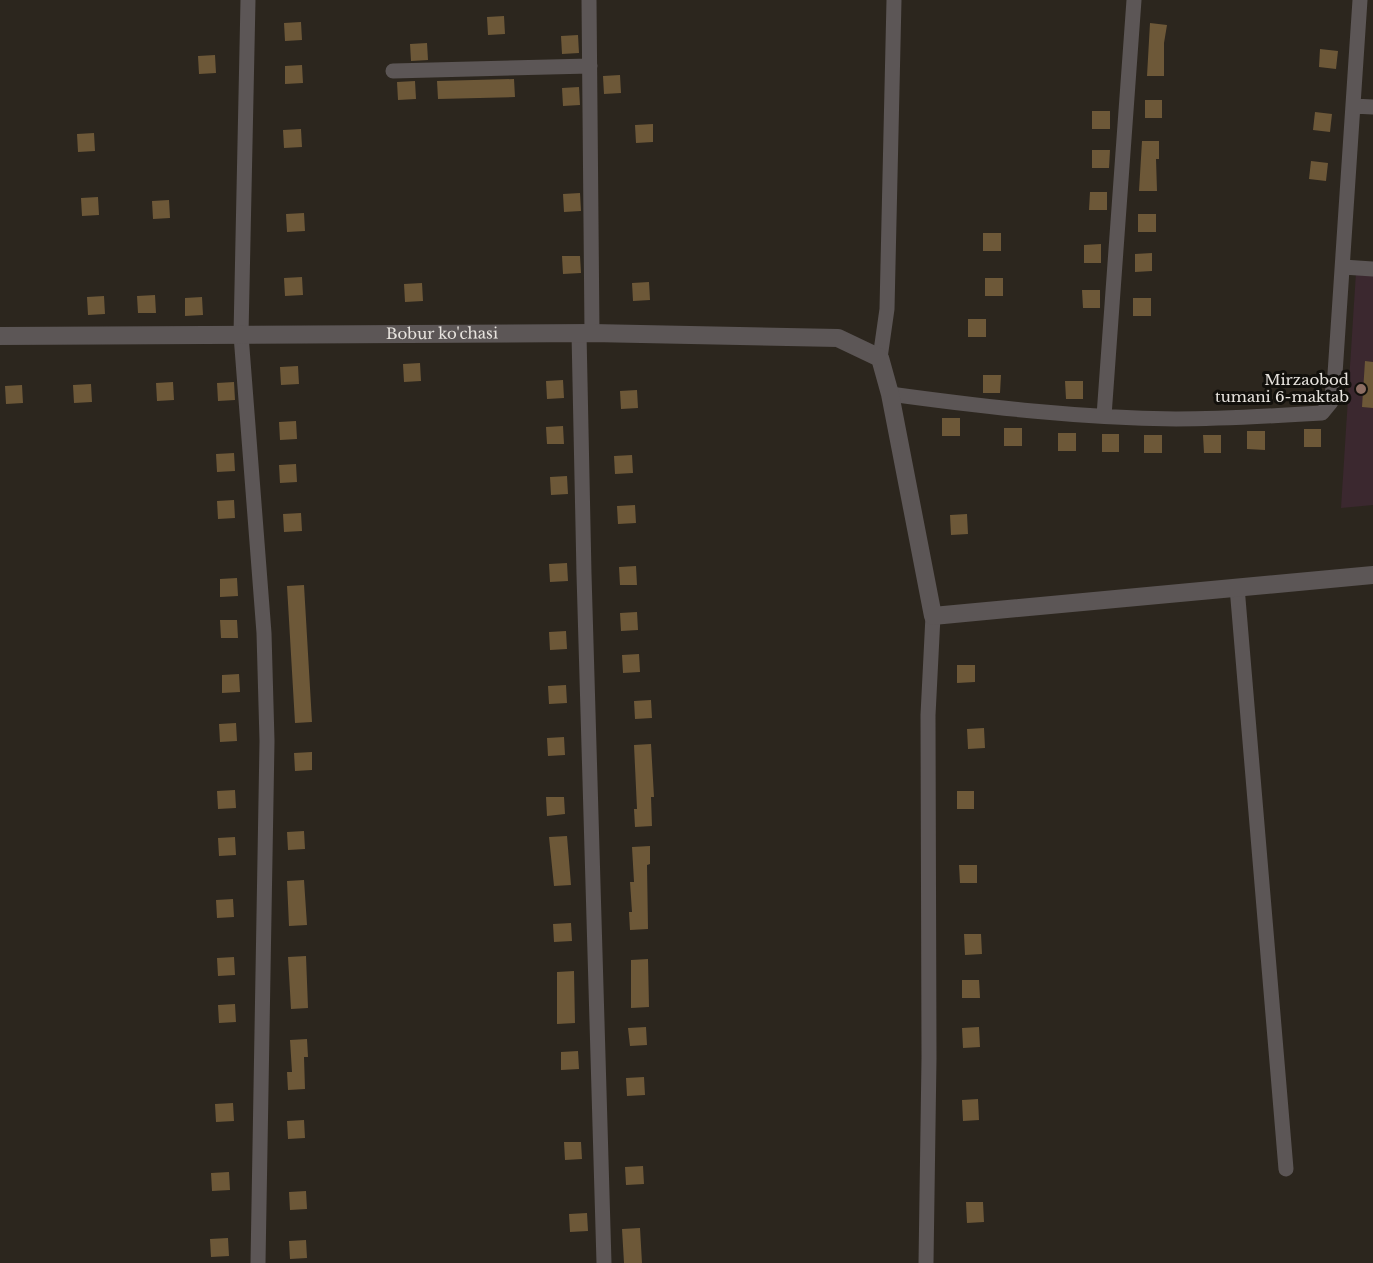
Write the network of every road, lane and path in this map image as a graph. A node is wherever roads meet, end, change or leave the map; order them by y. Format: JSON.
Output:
{"nodes":[{"id":1,"x":248,"y":0,"type":"edge"},
{"id":2,"x":589,"y":0,"type":"edge"},
{"id":3,"x":894,"y":0,"type":"edge"},
{"id":4,"x":1134,"y":0,"type":"edge"},
{"id":5,"x":1360,"y":0,"type":"edge"},
{"id":6,"x":590,"y":66,"type":"junction"},
{"id":7,"x":393,"y":71,"type":"dead end"},
{"id":8,"x":1353,"y":106,"type":"junction"},
{"id":9,"x":1373,"y":106,"type":"edge"},
{"id":10,"x":1342,"y":267,"type":"junction"},
{"id":11,"x":1373,"y":268,"type":"edge"},
{"id":12,"x":585,"y":333,"type":"junction"},
{"id":13,"x":241,"y":335,"type":"junction"},
{"id":14,"x":0,"y":336,"type":"edge"},
{"id":15,"x":880,"y":358,"type":"junction"},
{"id":16,"x":890,"y":394,"type":"junction"},
{"id":17,"x":1104,"y":416,"type":"junction"},
{"id":18,"x":1373,"y":574,"type":"edge"},
{"id":19,"x":1237,"y":587,"type":"junction"},
{"id":20,"x":933,"y":616,"type":"junction"},
{"id":21,"x":1286,"y":1169,"type":"dead end"},
{"id":22,"x":258,"y":1263,"type":"edge"},
{"id":23,"x":604,"y":1263,"type":"edge"},
{"id":24,"x":926,"y":1263,"type":"edge"}],
"edges":[{"from":1,"to":13,"type":"street"},
{"from":2,"to":6,"type":"street"},
{"from":3,"to":15,"type":"street"},
{"from":4,"to":17,"type":"street"},
{"from":5,"to":8,"type":"street"},
{"from":6,"to":7,"type":"street"},
{"from":6,"to":12,"type":"street"},
{"from":8,"to":9,"type":"street"},
{"from":8,"to":10,"type":"street"},
{"from":10,"to":11,"type":"street"},
{"from":10,"to":17,"type":"street"},
{"from":12,"to":13,"type":"street","name":"Bobur ko'chasi"},
{"from":12,"to":15,"type":"street","name":"Bobur ko'chasi"},
{"from":12,"to":23,"type":"street"},
{"from":13,"to":14,"type":"street","name":"Bobur ko'chasi"},
{"from":13,"to":22,"type":"street"},
{"from":15,"to":16,"type":"street"},
{"from":16,"to":17,"type":"street"},
{"from":16,"to":20,"type":"street"},
{"from":18,"to":19,"type":"street"},
{"from":19,"to":20,"type":"street"},
{"from":19,"to":21,"type":"street"},
{"from":20,"to":24,"type":"street"}]}
